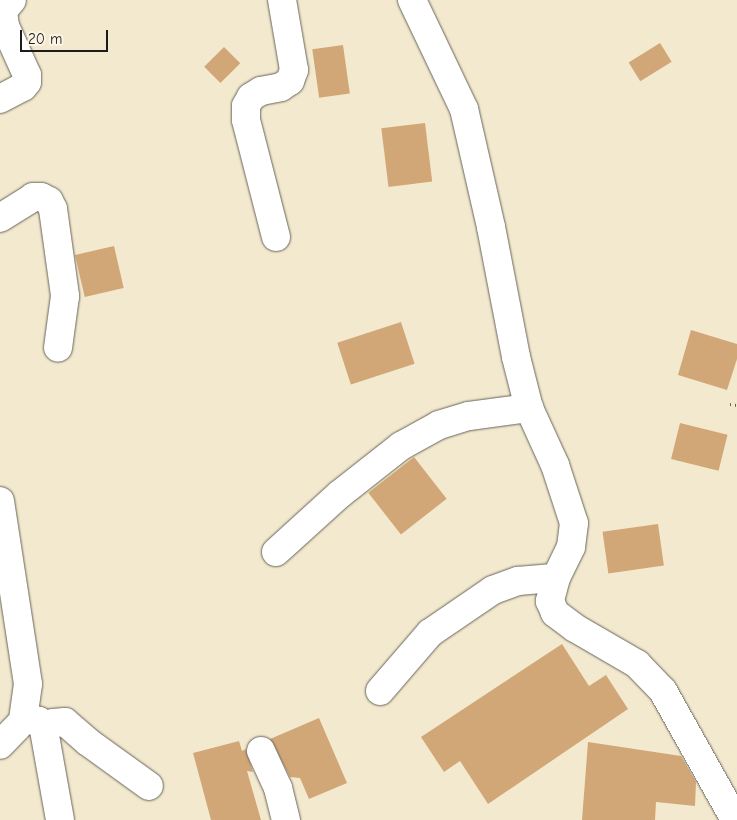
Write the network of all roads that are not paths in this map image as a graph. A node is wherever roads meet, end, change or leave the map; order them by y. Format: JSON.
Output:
{"nodes":[{"id":1,"x":12,"y":0,"type":"edge"},
{"id":2,"x":282,"y":0,"type":"edge"},
{"id":3,"x":412,"y":0,"type":"edge"},
{"id":4,"x":0,"y":99,"type":"edge"},
{"id":5,"x":0,"y":218,"type":"edge"},
{"id":6,"x":276,"y":237,"type":"dead end"},
{"id":7,"x":58,"y":348,"type":"dead end"},
{"id":8,"x":528,"y":408,"type":"junction"},
{"id":9,"x":0,"y":501,"type":"edge"},
{"id":10,"x":276,"y":552,"type":"dead end"},
{"id":11,"x":556,"y":578,"type":"junction"},
{"id":12,"x":380,"y":691,"type":"dead end"},
{"id":13,"x":33,"y":725,"type":"junction"},
{"id":14,"x":0,"y":745,"type":"edge"},
{"id":15,"x":261,"y":751,"type":"dead end"},
{"id":16,"x":148,"y":786,"type":"dead end"},
{"id":17,"x":60,"y":820,"type":"edge"},
{"id":18,"x":286,"y":820,"type":"edge"},
{"id":19,"x":735,"y":820,"type":"edge"}],
"edges":[{"from":1,"to":4,"type":"street"},
{"from":2,"to":6,"type":"street"},
{"from":3,"to":8,"type":"street"},
{"from":5,"to":7,"type":"street"},
{"from":8,"to":10,"type":"street"},
{"from":8,"to":11,"type":"street"},
{"from":9,"to":13,"type":"street"},
{"from":11,"to":12,"type":"street"},
{"from":11,"to":19,"type":"street"},
{"from":13,"to":14,"type":"street"},
{"from":13,"to":16,"type":"street"},
{"from":13,"to":17,"type":"street"},
{"from":15,"to":18,"type":"street"}]}
